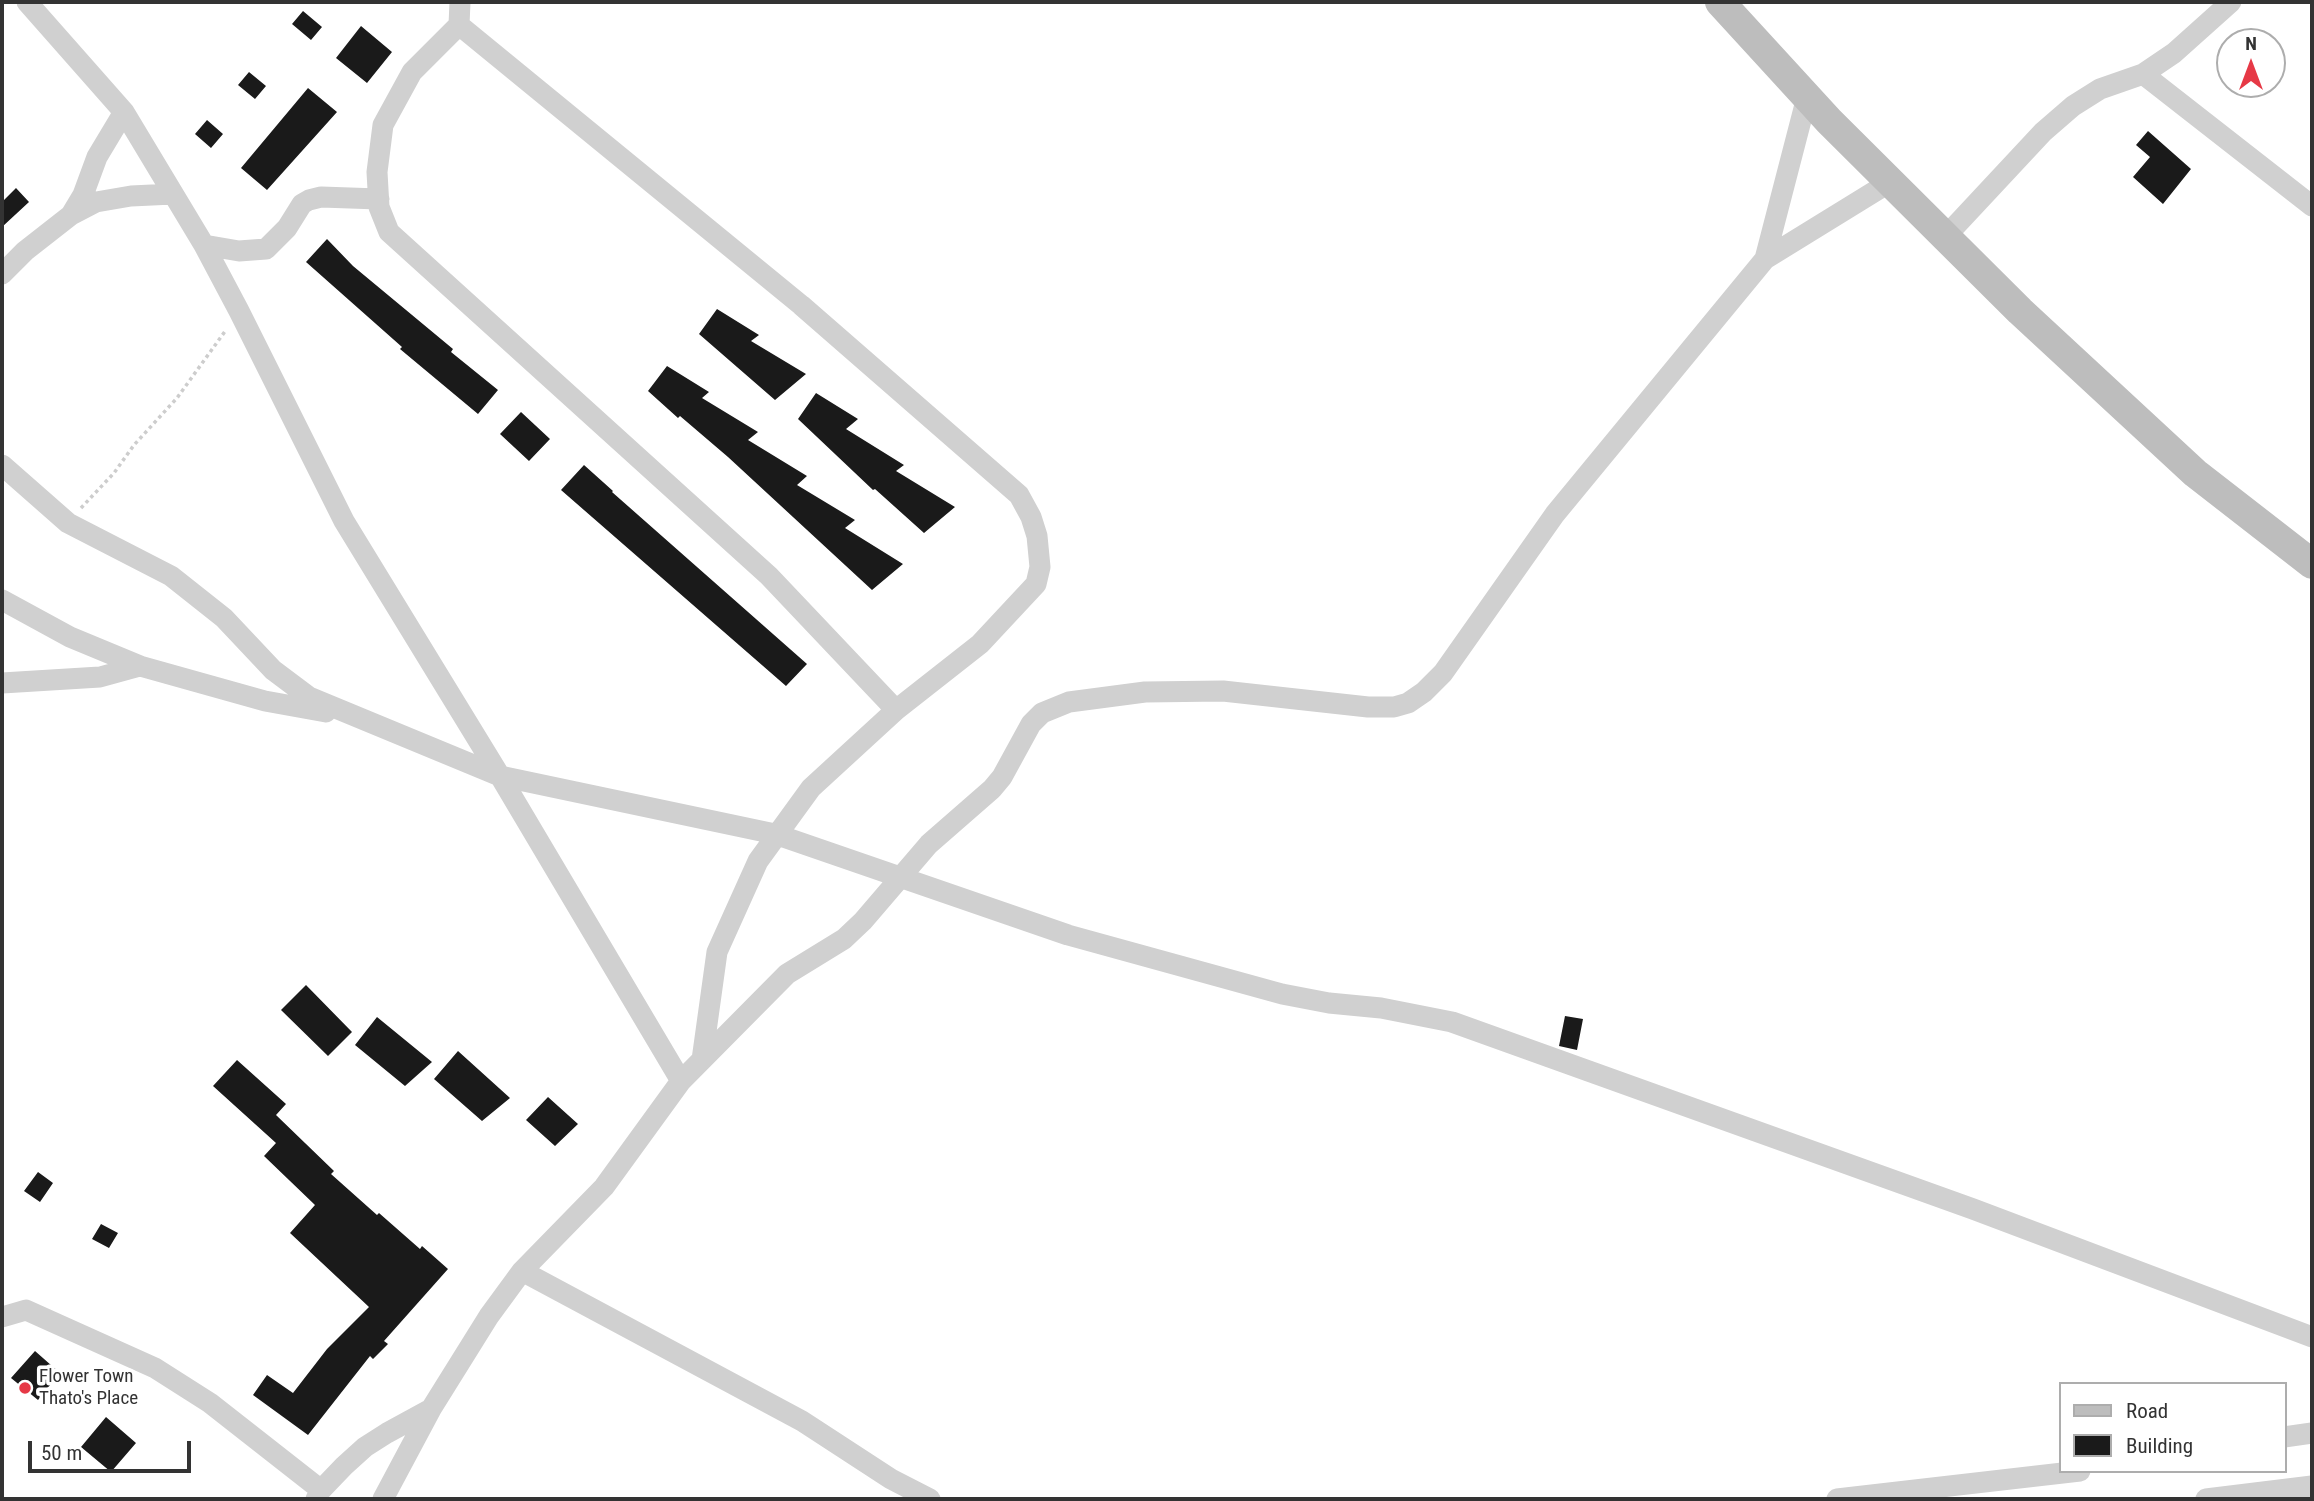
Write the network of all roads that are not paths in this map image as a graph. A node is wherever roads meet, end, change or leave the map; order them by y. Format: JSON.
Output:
{"nodes":[{"id":1,"x":27,"y":2,"type":"edge"},
{"id":2,"x":460,"y":2,"type":"edge"},
{"id":3,"x":1720,"y":2,"type":"edge"},
{"id":4,"x":2231,"y":2,"type":"edge"},
{"id":5,"x":459,"y":24,"type":"junction"},
{"id":6,"x":2143,"y":74,"type":"junction"},
{"id":7,"x":1807,"y":97,"type":"junction"},
{"id":8,"x":124,"y":112,"type":"junction"},
{"id":9,"x":1890,"y":182,"type":"junction"},
{"id":10,"x":173,"y":194,"type":"junction"},
{"id":11,"x":379,"y":200,"type":"junction"},
{"id":12,"x":2312,"y":206,"type":"edge"},
{"id":13,"x":71,"y":215,"type":"junction"},
{"id":14,"x":1945,"y":237,"type":"junction"},
{"id":15,"x":204,"y":245,"type":"junction"},
{"id":16,"x":1765,"y":259,"type":"junction"},
{"id":17,"x":2,"y":274,"type":"edge"},
{"id":18,"x":2,"y":465,"type":"edge"},
{"id":19,"x":2312,"y":564,"type":"edge"},
{"id":20,"x":2,"y":600,"type":"edge"},
{"id":21,"x":140,"y":666,"type":"junction"},
{"id":22,"x":2,"y":683,"type":"edge"},
{"id":23,"x":896,"y":710,"type":"junction"},
{"id":24,"x":366,"y":719,"type":"junction"},
{"id":25,"x":500,"y":776,"type":"junction"},
{"id":26,"x":775,"y":834,"type":"junction"},
{"id":27,"x":900,"y":878,"type":"junction"},
{"id":28,"x":702,"y":1060,"type":"junction"},
{"id":29,"x":681,"y":1081,"type":"junction"},
{"id":30,"x":522,"y":1271,"type":"junction"},
{"id":31,"x":2,"y":1317,"type":"edge"},
{"id":32,"x":2312,"y":1337,"type":"edge"},
{"id":33,"x":431,"y":1409,"type":"junction"},
{"id":34,"x":2312,"y":1433,"type":"edge"},
{"id":35,"x":2286,"y":1437,"type":"edge"},
{"id":36,"x":2063,"y":1473,"type":"edge"},
{"id":37,"x":2312,"y":1486,"type":"edge"},
{"id":38,"x":319,"y":1495,"type":"edge"},
{"id":39,"x":383,"y":1499,"type":"edge"},
{"id":40,"x":930,"y":1499,"type":"edge"},
{"id":41,"x":1837,"y":1499,"type":"edge"},
{"id":42,"x":2206,"y":1499,"type":"edge"}],
"edges":[{"from":1,"to":8,"type":"street"},
{"from":2,"to":5,"type":"street"},
{"from":3,"to":7,"type":"main road"},
{"from":4,"to":6,"type":"street"},
{"from":5,"to":11,"type":"street"},
{"from":5,"to":23,"type":"street"},
{"from":6,"to":12,"type":"street"},
{"from":6,"to":14,"type":"street"},
{"from":7,"to":9,"type":"main road"},
{"from":7,"to":16,"type":"street"},
{"from":8,"to":10,"type":"street"},
{"from":8,"to":13,"type":"street"},
{"from":9,"to":14,"type":"main road"},
{"from":9,"to":16,"type":"street"},
{"from":10,"to":13,"type":"street"},
{"from":10,"to":15,"type":"street"},
{"from":11,"to":15,"type":"street"},
{"from":11,"to":23,"type":"street"},
{"from":13,"to":17,"type":"street"},
{"from":14,"to":19,"type":"main road"},
{"from":15,"to":25,"type":"street"},
{"from":16,"to":27,"type":"street"},
{"from":18,"to":24,"type":"street"},
{"from":20,"to":21,"type":"street"},
{"from":21,"to":22,"type":"street"},
{"from":21,"to":24,"type":"street"},
{"from":23,"to":26,"type":"street"},
{"from":24,"to":25,"type":"street"},
{"from":25,"to":26,"type":"street"},
{"from":25,"to":29,"type":"street"},
{"from":26,"to":27,"type":"street"},
{"from":26,"to":28,"type":"street"},
{"from":27,"to":28,"type":"street"},
{"from":27,"to":32,"type":"street"},
{"from":28,"to":29,"type":"street"},
{"from":29,"to":30,"type":"street"},
{"from":30,"to":33,"type":"street"},
{"from":30,"to":40,"type":"street"},
{"from":31,"to":38,"type":"street"},
{"from":33,"to":38,"type":"street"},
{"from":33,"to":39,"type":"street"},
{"from":34,"to":35,"type":"street"},
{"from":36,"to":41,"type":"street"},
{"from":37,"to":42,"type":"street"}]}
